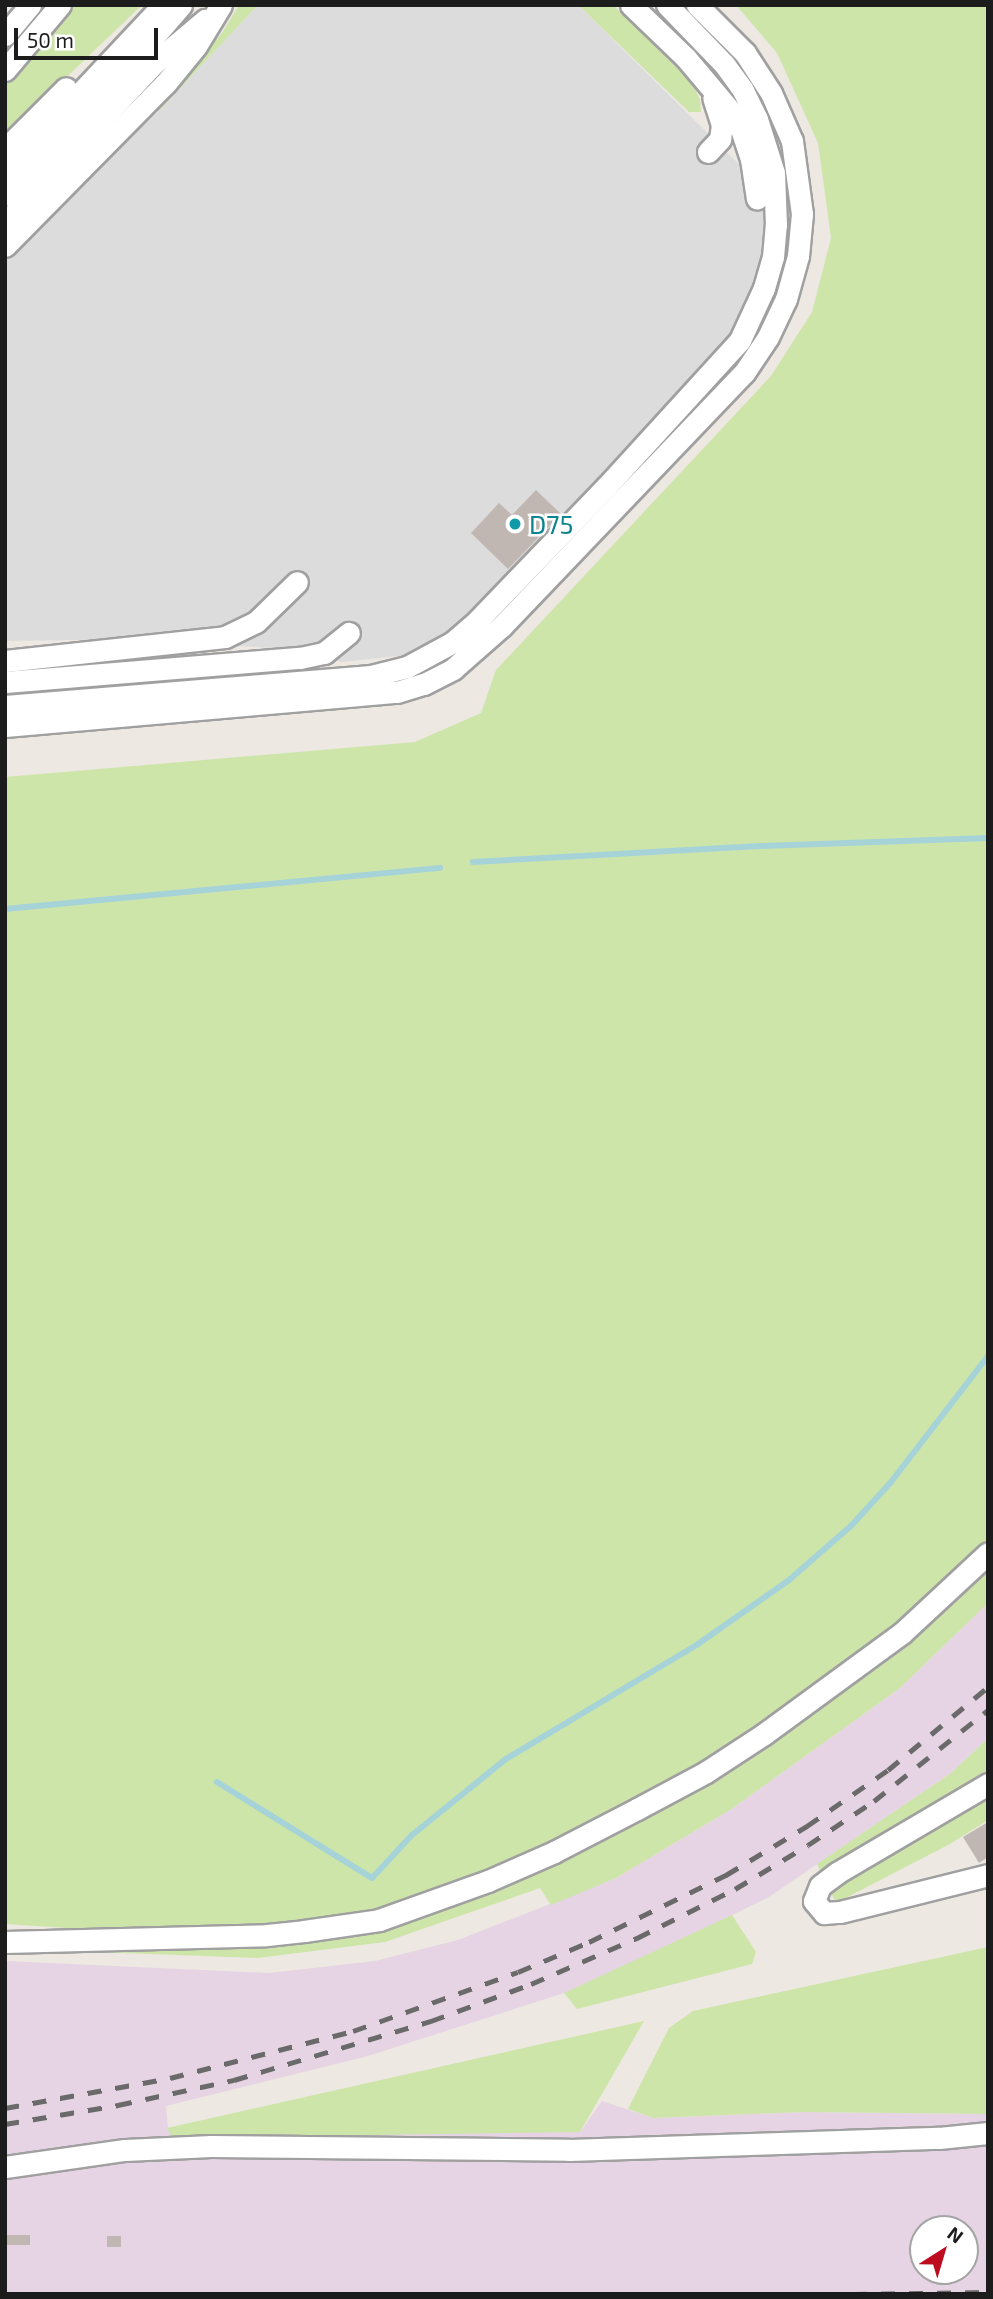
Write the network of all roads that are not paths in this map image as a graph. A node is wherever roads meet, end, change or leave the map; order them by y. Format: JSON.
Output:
{"nodes":[{"id":1,"x":17,"y":5,"type":"edge"},
{"id":2,"x":30,"y":5,"type":"edge"},
{"id":3,"x":45,"y":5,"type":"edge"},
{"id":4,"x":60,"y":5,"type":"edge"},
{"id":5,"x":154,"y":5,"type":"edge"},
{"id":6,"x":163,"y":5,"type":"edge"},
{"id":7,"x":181,"y":5,"type":"edge"},
{"id":8,"x":631,"y":5,"type":"edge"},
{"id":9,"x":667,"y":5,"type":"edge"},
{"id":10,"x":697,"y":5,"type":"edge"},
{"id":11,"x":220,"y":6,"type":"edge"},
{"id":12,"x":5,"y":19,"type":"edge"},
{"id":13,"x":5,"y":35,"type":"edge"},
{"id":14,"x":5,"y":52,"type":"edge"},
{"id":15,"x":5,"y":70,"type":"edge"},
{"id":16,"x":700,"y":73,"type":"junction"},
{"id":17,"x":95,"y":125,"type":"junction"},
{"id":18,"x":5,"y":149,"type":"edge"},
{"id":19,"x":708,"y":152,"type":"dead end"},
{"id":20,"x":28,"y":172,"type":"junction"},
{"id":21,"x":5,"y":173,"type":"edge"},
{"id":22,"x":5,"y":195,"type":"edge"},
{"id":23,"x":757,"y":199,"type":"dead end"},
{"id":24,"x":5,"y":245,"type":"edge"},
{"id":25,"x":297,"y":582,"type":"dead end"},
{"id":26,"x":349,"y":633,"type":"dead end"},
{"id":27,"x":5,"y":647,"type":"edge"},
{"id":28,"x":54,"y":653,"type":"junction"},
{"id":29,"x":5,"y":661,"type":"edge"},
{"id":30,"x":153,"y":669,"type":"junction"},
{"id":31,"x":383,"y":673,"type":"junction"},
{"id":32,"x":5,"y":682,"type":"edge"},
{"id":33,"x":5,"y":706,"type":"edge"},
{"id":34,"x":5,"y":726,"type":"edge"},
{"id":35,"x":988,"y":1553,"type":"edge"},
{"id":36,"x":988,"y":1784,"type":"edge"},
{"id":37,"x":988,"y":1875,"type":"edge"},
{"id":38,"x":5,"y":1942,"type":"edge"},
{"id":39,"x":988,"y":2133,"type":"edge"},
{"id":40,"x":5,"y":2167,"type":"edge"}],
"edges":[{"from":1,"to":12,"type":"lane"},
{"from":2,"to":13,"type":"lane"},
{"from":3,"to":14,"type":"lane"},
{"from":4,"to":15,"type":"lane"},
{"from":5,"to":18,"type":"lane"},
{"from":6,"to":21,"type":"lane"},
{"from":7,"to":20,"type":"lane"},
{"from":8,"to":16,"type":"lane"},
{"from":9,"to":31,"type":"lane"},
{"from":10,"to":34,"type":"lane"},
{"from":11,"to":17,"type":"lane"},
{"from":11,"to":24,"type":"lane"},
{"from":16,"to":19,"type":"lane"},
{"from":16,"to":23,"type":"lane"},
{"from":17,"to":20,"type":"lane"},
{"from":17,"to":24,"type":"lane"},
{"from":20,"to":22,"type":"lane"},
{"from":25,"to":28,"type":"lane"},
{"from":26,"to":30,"type":"lane"},
{"from":27,"to":28,"type":"lane"},
{"from":28,"to":29,"type":"lane"},
{"from":30,"to":31,"type":"lane"},
{"from":30,"to":32,"type":"lane"},
{"from":31,"to":33,"type":"lane"},
{"from":35,"to":38,"type":"lane"},
{"from":36,"to":37,"type":"lane"},
{"from":39,"to":40,"type":"lane"}]}
